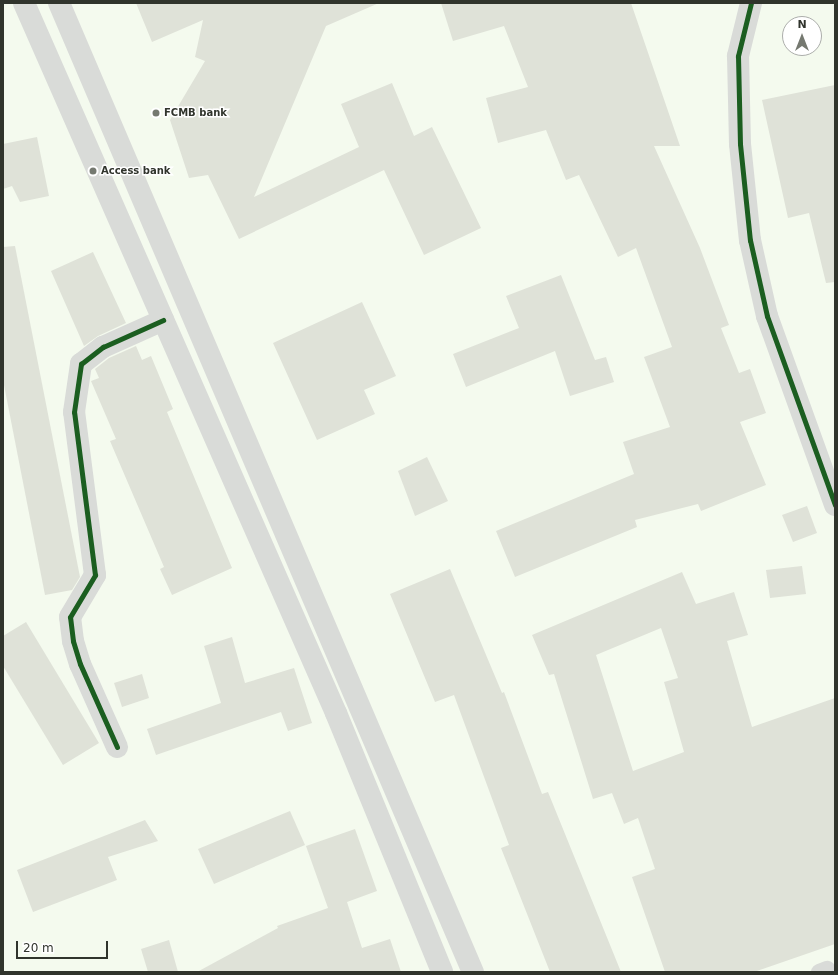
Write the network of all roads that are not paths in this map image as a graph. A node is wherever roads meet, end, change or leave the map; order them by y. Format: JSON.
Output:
{"nodes":[{"id":1,"x":24,"y":3,"type":"edge"},
{"id":2,"x":58,"y":3,"type":"edge"},
{"id":3,"x":751,"y":3,"type":"edge"},
{"id":4,"x":163,"y":320,"type":"junction"},
{"id":5,"x":835,"y":505,"type":"edge"},
{"id":6,"x":118,"y":747,"type":"dead end"},
{"id":7,"x":442,"y":972,"type":"edge"},
{"id":8,"x":473,"y":972,"type":"edge"}],
"edges":[{"from":1,"to":4,"type":"main road"},
{"from":2,"to":8,"type":"main road"},
{"from":3,"to":5,"type":"main road"},
{"from":4,"to":6,"type":"main road"},
{"from":4,"to":7,"type":"main road"}]}
